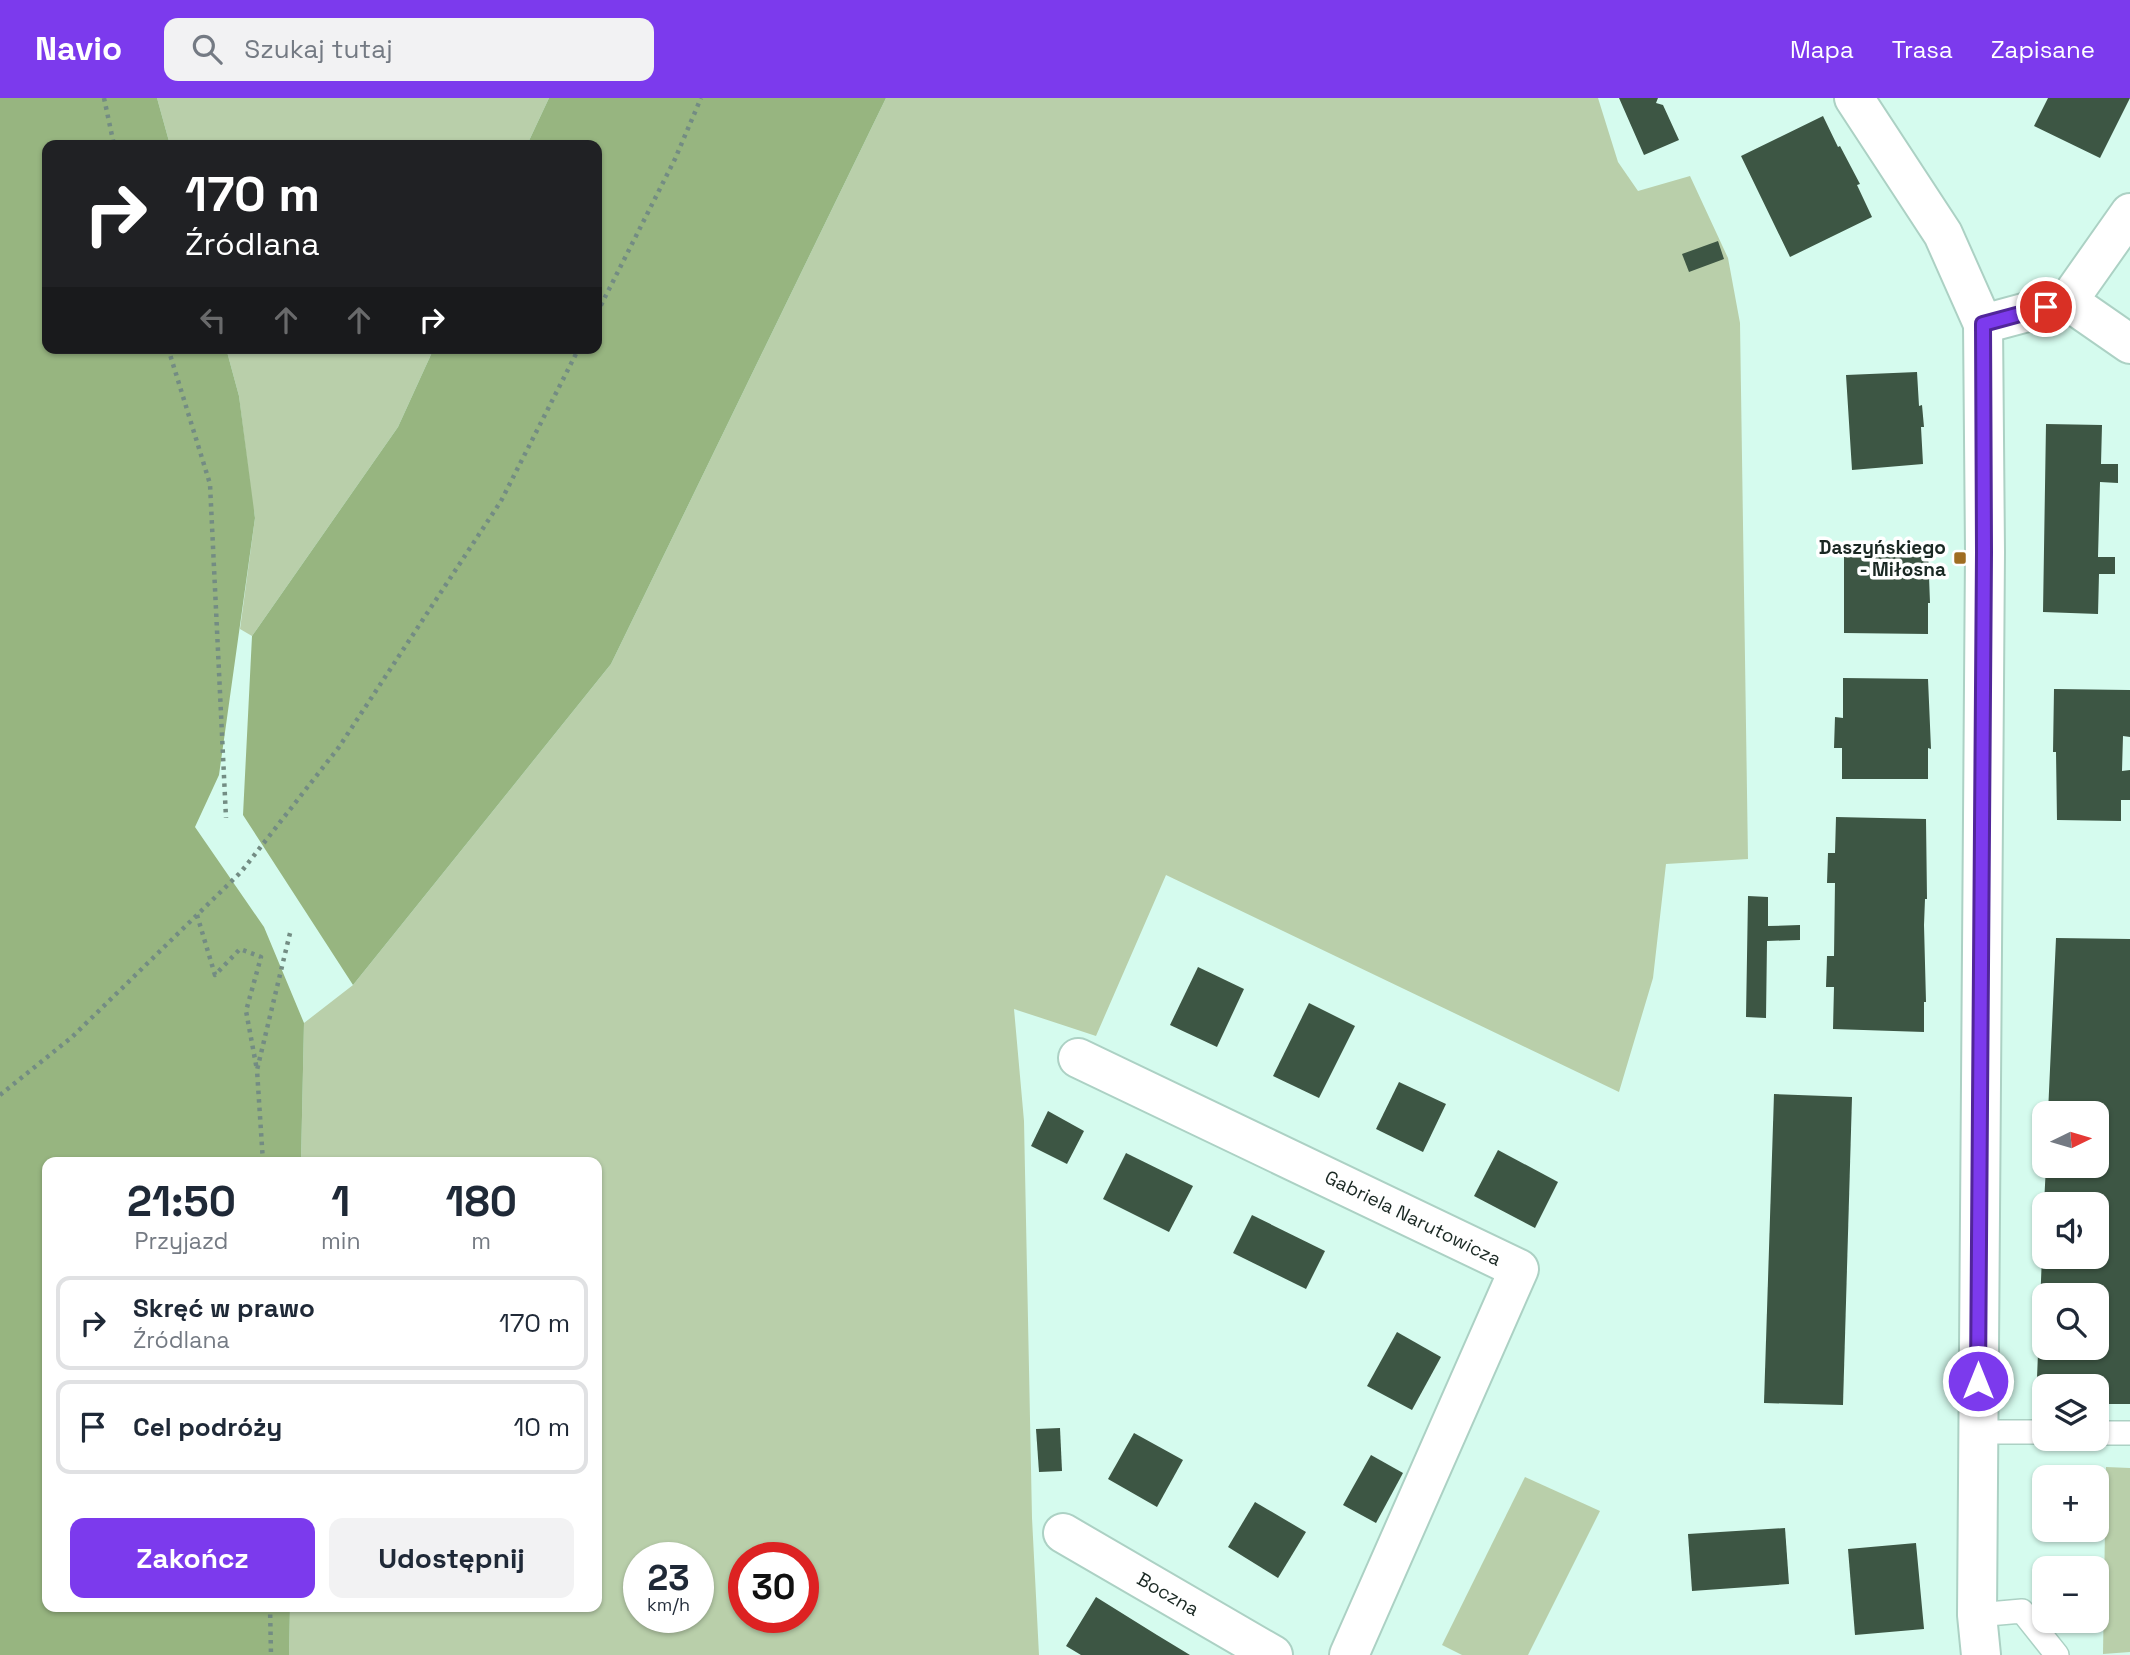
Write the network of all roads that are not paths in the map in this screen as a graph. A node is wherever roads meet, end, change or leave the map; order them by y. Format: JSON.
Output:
{"nodes":[{"id":1,"x":1854,"y":98,"type":"edge"},
{"id":2,"x":2130,"y":213,"type":"edge"},
{"id":3,"x":2068,"y":301,"type":"junction"},
{"id":4,"x":1983,"y":324,"type":"junction"},
{"id":5,"x":2130,"y":344,"type":"edge"},
{"id":6,"x":1078,"y":1058,"type":"dead end"},
{"id":7,"x":1978,"y":1432,"type":"junction"},
{"id":8,"x":2032,"y":1432,"type":"edge"},
{"id":9,"x":2109,"y":1433,"type":"edge"},
{"id":10,"x":2130,"y":1433,"type":"edge"},
{"id":11,"x":1063,"y":1533,"type":"dead end"},
{"id":12,"x":1977,"y":1615,"type":"junction"},
{"id":13,"x":1273,"y":1655,"type":"edge"},
{"id":14,"x":1349,"y":1655,"type":"edge"},
{"id":15,"x":1981,"y":1655,"type":"edge"},
{"id":16,"x":2057,"y":1655,"type":"edge"}],
"edges":[{"from":1,"to":4,"type":"street"},
{"from":2,"to":3,"type":"street"},
{"from":3,"to":4,"type":"street"},
{"from":3,"to":5,"type":"street"},
{"from":4,"to":7,"type":"street"},
{"from":6,"to":14,"type":"street","name":"Gabriela Narutowicza"},
{"from":7,"to":8,"type":"lane"},
{"from":7,"to":12,"type":"street"},
{"from":9,"to":10,"type":"lane"},
{"from":11,"to":13,"type":"street","name":"Boczna"},
{"from":12,"to":15,"type":"street"},
{"from":12,"to":16,"type":"lane"}]}
